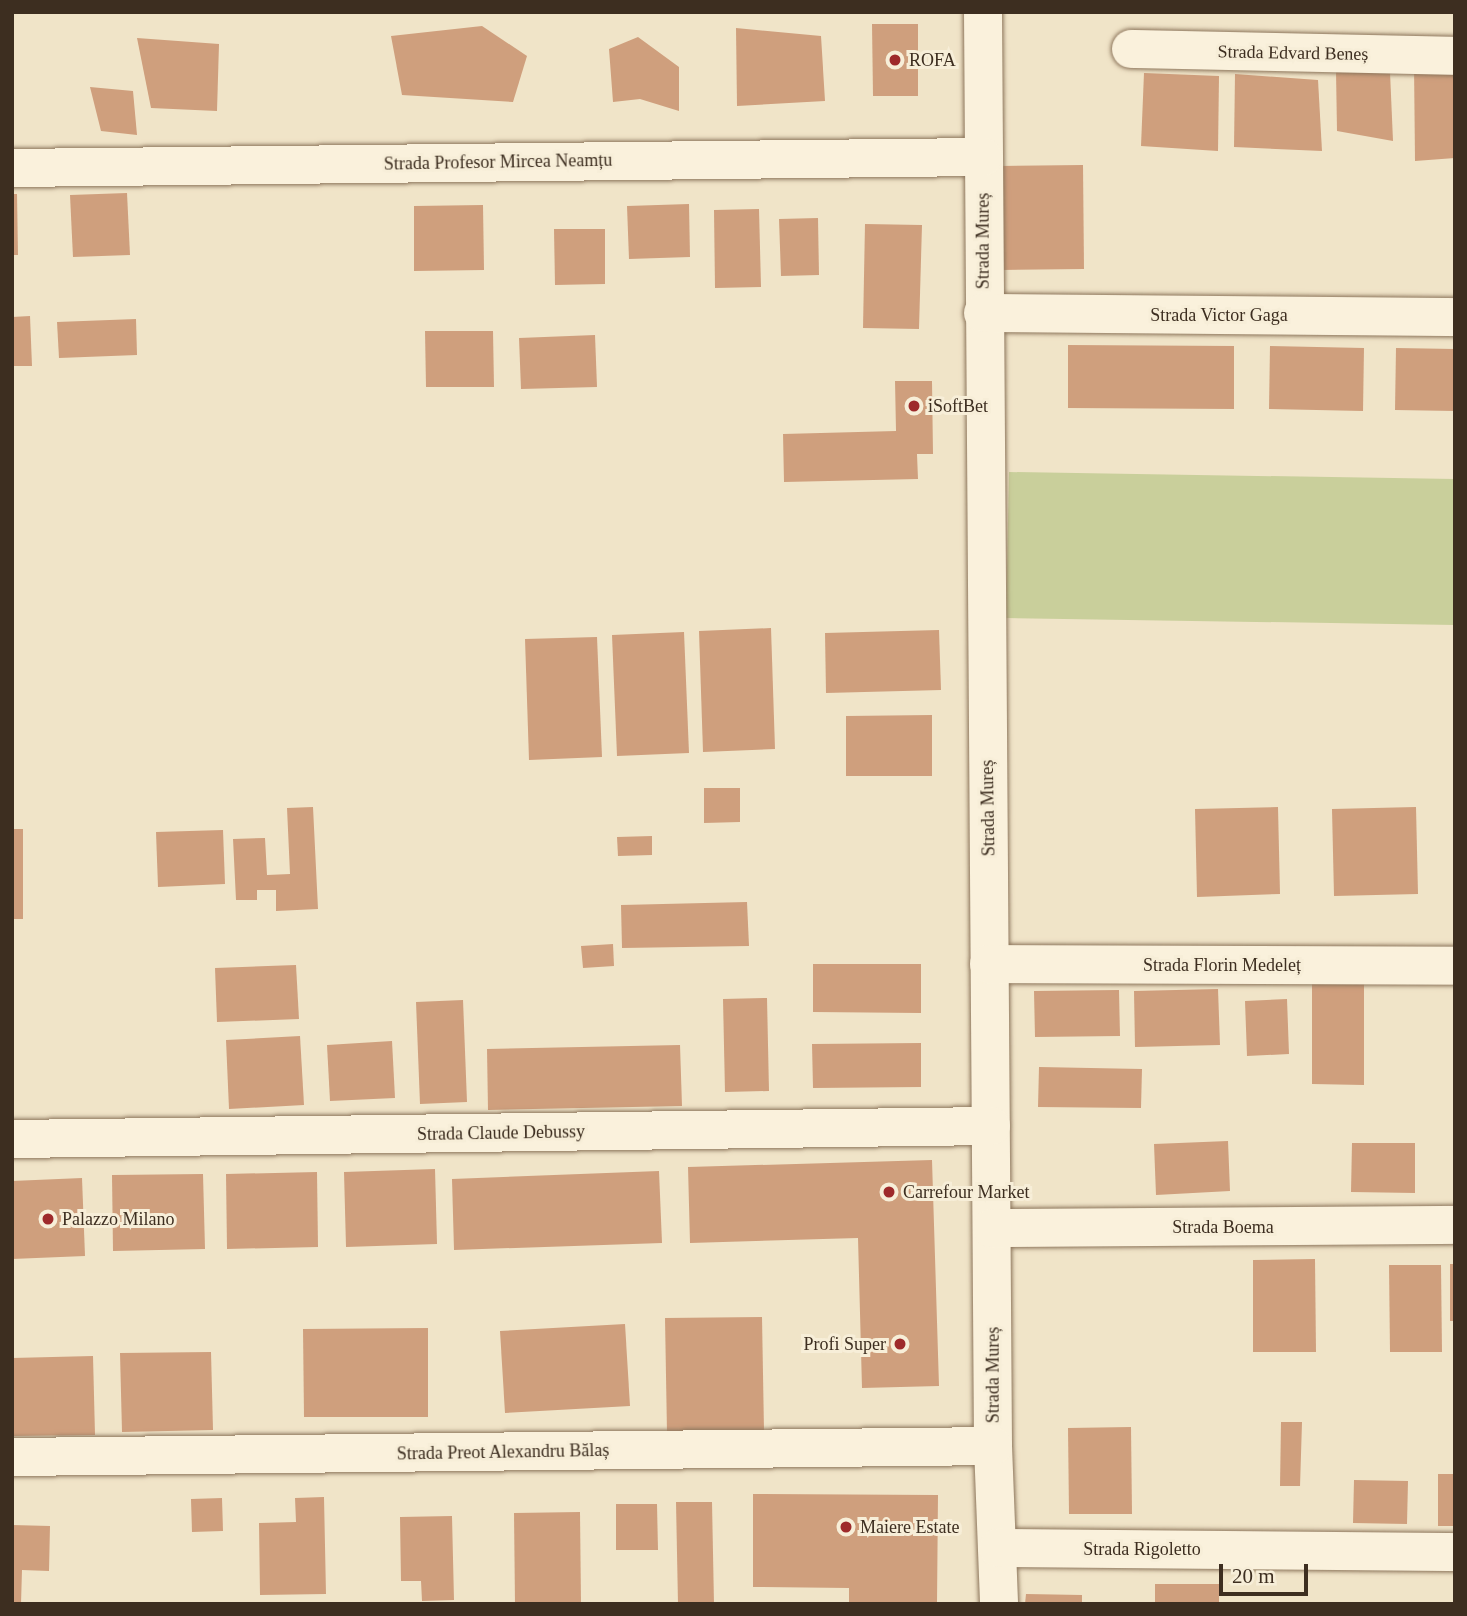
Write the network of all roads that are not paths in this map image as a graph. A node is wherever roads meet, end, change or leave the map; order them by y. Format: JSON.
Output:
{"nodes":[{"id":1,"x":983,"y":12,"type":"edge"},
{"id":2,"x":1131,"y":49,"type":"dead end"},
{"id":3,"x":1455,"y":57,"type":"edge"},
{"id":4,"x":983,"y":157,"type":"junction"},
{"id":5,"x":12,"y":168,"type":"edge"},
{"id":6,"x":983,"y":313,"type":"junction"},
{"id":7,"x":1455,"y":317,"type":"edge"},
{"id":8,"x":989,"y":964,"type":"junction"},
{"id":9,"x":1455,"y":966,"type":"edge"},
{"id":10,"x":991,"y":1126,"type":"junction"},
{"id":11,"x":12,"y":1139,"type":"edge"},
{"id":12,"x":1455,"y":1225,"type":"edge"},
{"id":13,"x":992,"y":1228,"type":"junction"},
{"id":14,"x":993,"y":1446,"type":"junction"},
{"id":15,"x":12,"y":1457,"type":"edge"},
{"id":16,"x":998,"y":1548,"type":"junction"},
{"id":17,"x":1455,"y":1552,"type":"edge"},
{"id":18,"x":999,"y":1604,"type":"edge"}],
"edges":[{"from":1,"to":4,"type":"street","name":"Strada Mureș"},
{"from":2,"to":3,"type":"street","name":"Strada Edvard Beneș"},
{"from":4,"to":5,"type":"street","name":"Strada Profesor Mircea Neamțu"},
{"from":4,"to":6,"type":"street","name":"Strada Mureș"},
{"from":6,"to":7,"type":"street","name":"Strada Victor Gaga"},
{"from":6,"to":8,"type":"street","name":"Strada Mureș"},
{"from":8,"to":9,"type":"street","name":"Strada Florin Medeleț"},
{"from":8,"to":10,"type":"street","name":"Strada Mureș"},
{"from":10,"to":11,"type":"street","name":"Strada Claude Debussy"},
{"from":10,"to":13,"type":"street","name":"Strada Mureș"},
{"from":12,"to":13,"type":"street","name":"Strada Boema"},
{"from":13,"to":14,"type":"street","name":"Strada Mureș"},
{"from":14,"to":15,"type":"street","name":"Strada Preot Alexandru Bălaș"},
{"from":14,"to":16,"type":"street","name":"Strada Mureș"},
{"from":16,"to":17,"type":"street","name":"Strada Rigoletto"},
{"from":16,"to":18,"type":"street","name":"Strada Mureș"}]}
